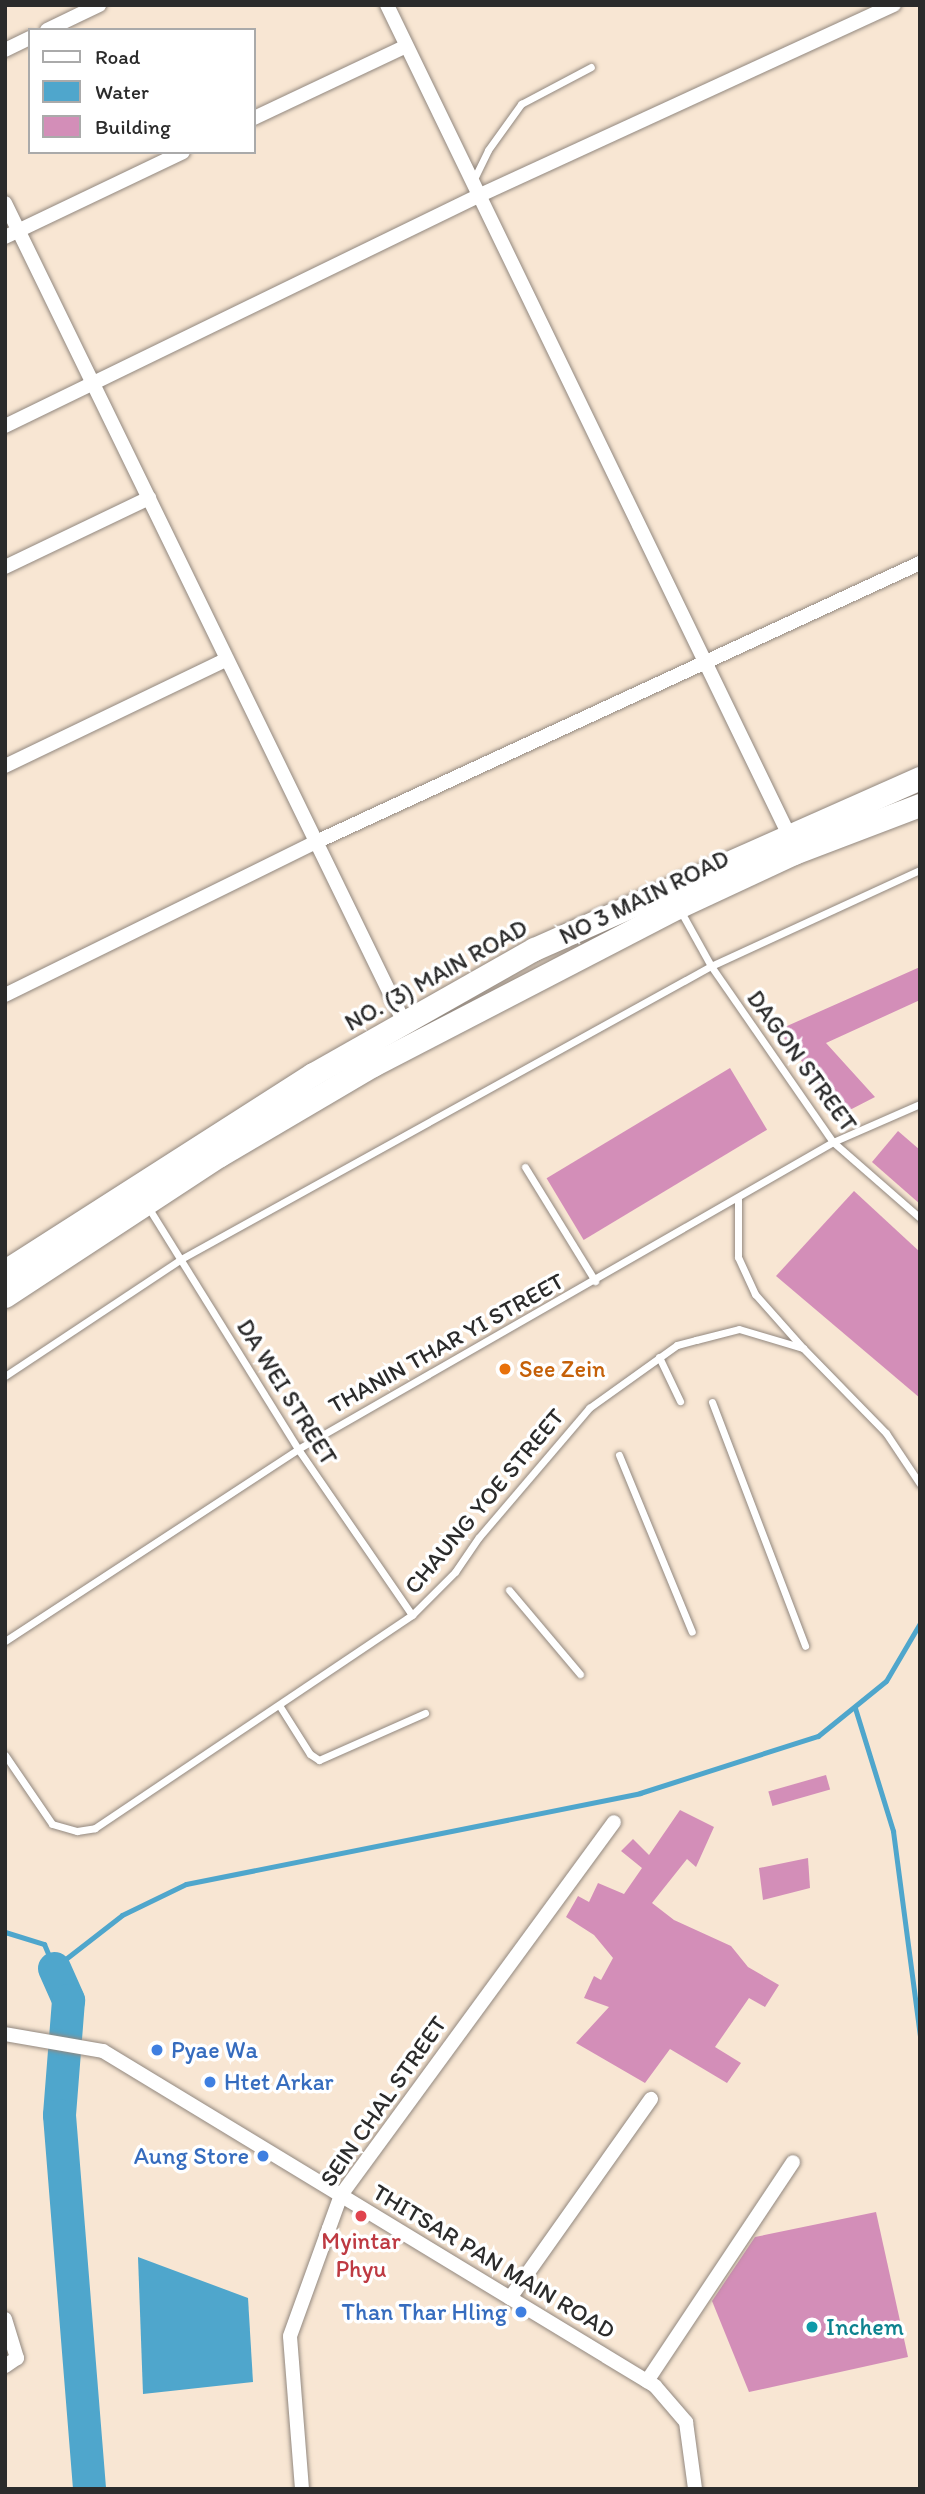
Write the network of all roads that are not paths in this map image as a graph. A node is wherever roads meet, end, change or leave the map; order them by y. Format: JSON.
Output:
{"nodes":[{"id":1,"x":99,"y":5,"type":"edge"},
{"id":2,"x":387,"y":5,"type":"edge"},
{"id":3,"x":894,"y":5,"type":"edge"},
{"id":4,"x":51,"y":28,"type":"edge"},
{"id":5,"x":28,"y":39,"type":"edge"},
{"id":6,"x":406,"y":46,"type":"junction"},
{"id":7,"x":5,"y":50,"type":"edge"},
{"id":8,"x":591,"y":67,"type":"dead end"},
{"id":9,"x":256,"y":117,"type":"edge"},
{"id":10,"x":179,"y":154,"type":"edge"},
{"id":11,"x":473,"y":192,"type":"junction"},
{"id":12,"x":5,"y":203,"type":"edge"},
{"id":13,"x":12,"y":233,"type":"edge"},
{"id":14,"x":93,"y":383,"type":"junction"},
{"id":15,"x":5,"y":426,"type":"edge"},
{"id":16,"x":149,"y":498,"type":"junction"},
{"id":17,"x":920,"y":563,"type":"edge"},
{"id":18,"x":5,"y":567,"type":"edge"},
{"id":19,"x":227,"y":659,"type":"junction"},
{"id":20,"x":707,"y":664,"type":"junction"},
{"id":21,"x":5,"y":766,"type":"edge"},
{"id":22,"x":920,"y":779,"type":"edge"},
{"id":23,"x":920,"y":805,"type":"edge"},
{"id":24,"x":316,"y":842,"type":"junction"},
{"id":25,"x":791,"y":843,"type":"junction"},
{"id":26,"x":920,"y":870,"type":"edge"},
{"id":27,"x":678,"y":907,"type":"junction"},
{"id":28,"x":712,"y":967,"type":"junction"},
{"id":29,"x":5,"y":995,"type":"edge"},
{"id":30,"x":404,"y":1022,"type":"junction"},
{"id":31,"x":415,"y":1043,"type":"junction"},
{"id":32,"x":920,"y":1104,"type":"edge"},
{"id":33,"x":833,"y":1142,"type":"junction"},
{"id":34,"x":525,"y":1167,"type":"dead end"},
{"id":35,"x":140,"y":1195,"type":"junction"},
{"id":36,"x":738,"y":1199,"type":"junction"},
{"id":37,"x":920,"y":1218,"type":"edge"},
{"id":38,"x":181,"y":1259,"type":"junction"},
{"id":39,"x":5,"y":1271,"type":"edge"},
{"id":40,"x":595,"y":1282,"type":"junction"},
{"id":41,"x":5,"y":1296,"type":"edge"},
{"id":42,"x":803,"y":1348,"type":"junction"},
{"id":43,"x":659,"y":1357,"type":"junction"},
{"id":44,"x":5,"y":1376,"type":"edge"},
{"id":45,"x":680,"y":1401,"type":"dead end"},
{"id":46,"x":712,"y":1402,"type":"dead end"},
{"id":47,"x":298,"y":1449,"type":"junction"},
{"id":48,"x":620,"y":1455,"type":"dead end"},
{"id":49,"x":920,"y":1484,"type":"edge"},
{"id":50,"x":509,"y":1590,"type":"dead end"},
{"id":51,"x":412,"y":1615,"type":"junction"},
{"id":52,"x":692,"y":1632,"type":"dead end"},
{"id":53,"x":5,"y":1641,"type":"edge"},
{"id":54,"x":805,"y":1646,"type":"dead end"},
{"id":55,"x":580,"y":1674,"type":"dead end"},
{"id":56,"x":279,"y":1704,"type":"junction"},
{"id":57,"x":425,"y":1713,"type":"dead end"},
{"id":58,"x":5,"y":1755,"type":"edge"},
{"id":59,"x":614,"y":1822,"type":"dead end"},
{"id":60,"x":5,"y":2034,"type":"edge"},
{"id":61,"x":651,"y":2099,"type":"dead end"},
{"id":62,"x":793,"y":2162,"type":"dead end"},
{"id":63,"x":341,"y":2195,"type":"junction"},
{"id":64,"x":510,"y":2298,"type":"junction"},
{"id":65,"x":5,"y":2319,"type":"edge"},
{"id":66,"x":5,"y":2366,"type":"edge"},
{"id":67,"x":647,"y":2381,"type":"junction"},
{"id":68,"x":302,"y":2489,"type":"edge"},
{"id":69,"x":695,"y":2489,"type":"edge"}],
"edges":[{"from":1,"to":4,"type":"street"},
{"from":2,"to":6,"type":"street"},
{"from":3,"to":11,"type":"street"},
{"from":5,"to":7,"type":"street"},
{"from":6,"to":9,"type":"street"},
{"from":6,"to":11,"type":"street"},
{"from":8,"to":11,"type":"lane"},
{"from":10,"to":13,"type":"street"},
{"from":11,"to":14,"type":"street"},
{"from":11,"to":20,"type":"street"},
{"from":12,"to":13,"type":"street"},
{"from":13,"to":14,"type":"street"},
{"from":14,"to":15,"type":"street"},
{"from":14,"to":16,"type":"street"},
{"from":16,"to":18,"type":"street"},
{"from":16,"to":19,"type":"street"},
{"from":17,"to":20,"type":"street"},
{"from":19,"to":21,"type":"street"},
{"from":19,"to":24,"type":"street"},
{"from":20,"to":24,"type":"street"},
{"from":20,"to":25,"type":"street"},
{"from":22,"to":25,"type":"main road","name":"NO. (3) MAIN ROAD"},
{"from":23,"to":25,"type":"main road","name":"NO 3 MAIN ROAD"},
{"from":24,"to":29,"type":"street"},
{"from":24,"to":30,"type":"street"},
{"from":25,"to":27,"type":"main road","name":"NO 3 MAIN ROAD"},
{"from":25,"to":30,"type":"main road","name":"NO. (3) MAIN ROAD"},
{"from":26,"to":28,"type":"lane"},
{"from":27,"to":28,"type":"lane","name":"DAGON STREET"},
{"from":27,"to":31,"type":"main road","name":"NO 3 MAIN ROAD"},
{"from":28,"to":33,"type":"lane","name":"DAGON STREET"},
{"from":28,"to":38,"type":"lane"},
{"from":30,"to":31,"type":"lane"},
{"from":30,"to":35,"type":"main road","name":"NO. (3) MAIN ROAD"},
{"from":31,"to":35,"type":"main road","name":"NO 3 MAIN ROAD"},
{"from":32,"to":33,"type":"lane","name":"THANIN THAR YI STREET"},
{"from":33,"to":36,"type":"lane","name":"THANIN THAR YI STREET"},
{"from":33,"to":37,"type":"lane","name":"DAGON STREET"},
{"from":34,"to":40,"type":"lane"},
{"from":35,"to":38,"type":"lane","name":"DA WEI STREET"},
{"from":35,"to":39,"type":"main road","name":"NO. (3) MAIN ROAD"},
{"from":35,"to":41,"type":"main road"},
{"from":36,"to":40,"type":"lane","name":"THANIN THAR YI STREET"},
{"from":36,"to":42,"type":"lane"},
{"from":38,"to":44,"type":"lane"},
{"from":38,"to":47,"type":"lane","name":"DA WEI STREET"},
{"from":40,"to":47,"type":"lane","name":"THANIN THAR YI STREET"},
{"from":42,"to":43,"type":"lane","name":"CHAUNG YOE STREET"},
{"from":42,"to":49,"type":"lane","name":"CHAUNG YOE STREET"},
{"from":43,"to":45,"type":"lane"},
{"from":43,"to":51,"type":"lane","name":"CHAUNG YOE STREET"},
{"from":46,"to":54,"type":"lane"},
{"from":47,"to":51,"type":"lane","name":"DA WEI STREET"},
{"from":47,"to":53,"type":"lane","name":"THANIN THAR YI STREET"},
{"from":48,"to":52,"type":"lane"},
{"from":50,"to":55,"type":"lane"},
{"from":51,"to":56,"type":"lane","name":"CHAUNG YOE STREET"},
{"from":56,"to":57,"type":"lane"},
{"from":56,"to":58,"type":"lane","name":"CHAUNG YOE STREET"},
{"from":59,"to":63,"type":"street","name":"SEIN CHAL STREET"},
{"from":60,"to":63,"type":"street","name":"THITSAR PAN MAIN ROAD"},
{"from":61,"to":64,"type":"street"},
{"from":62,"to":67,"type":"street"},
{"from":63,"to":64,"type":"street","name":"THITSAR PAN MAIN ROAD"},
{"from":63,"to":68,"type":"street","name":"SEIN CHAL STREET"},
{"from":64,"to":67,"type":"street","name":"THITSAR PAN MAIN ROAD"},
{"from":65,"to":66,"type":"street"},
{"from":67,"to":69,"type":"street","name":"THITSAR PAN MAIN ROAD"}]}
